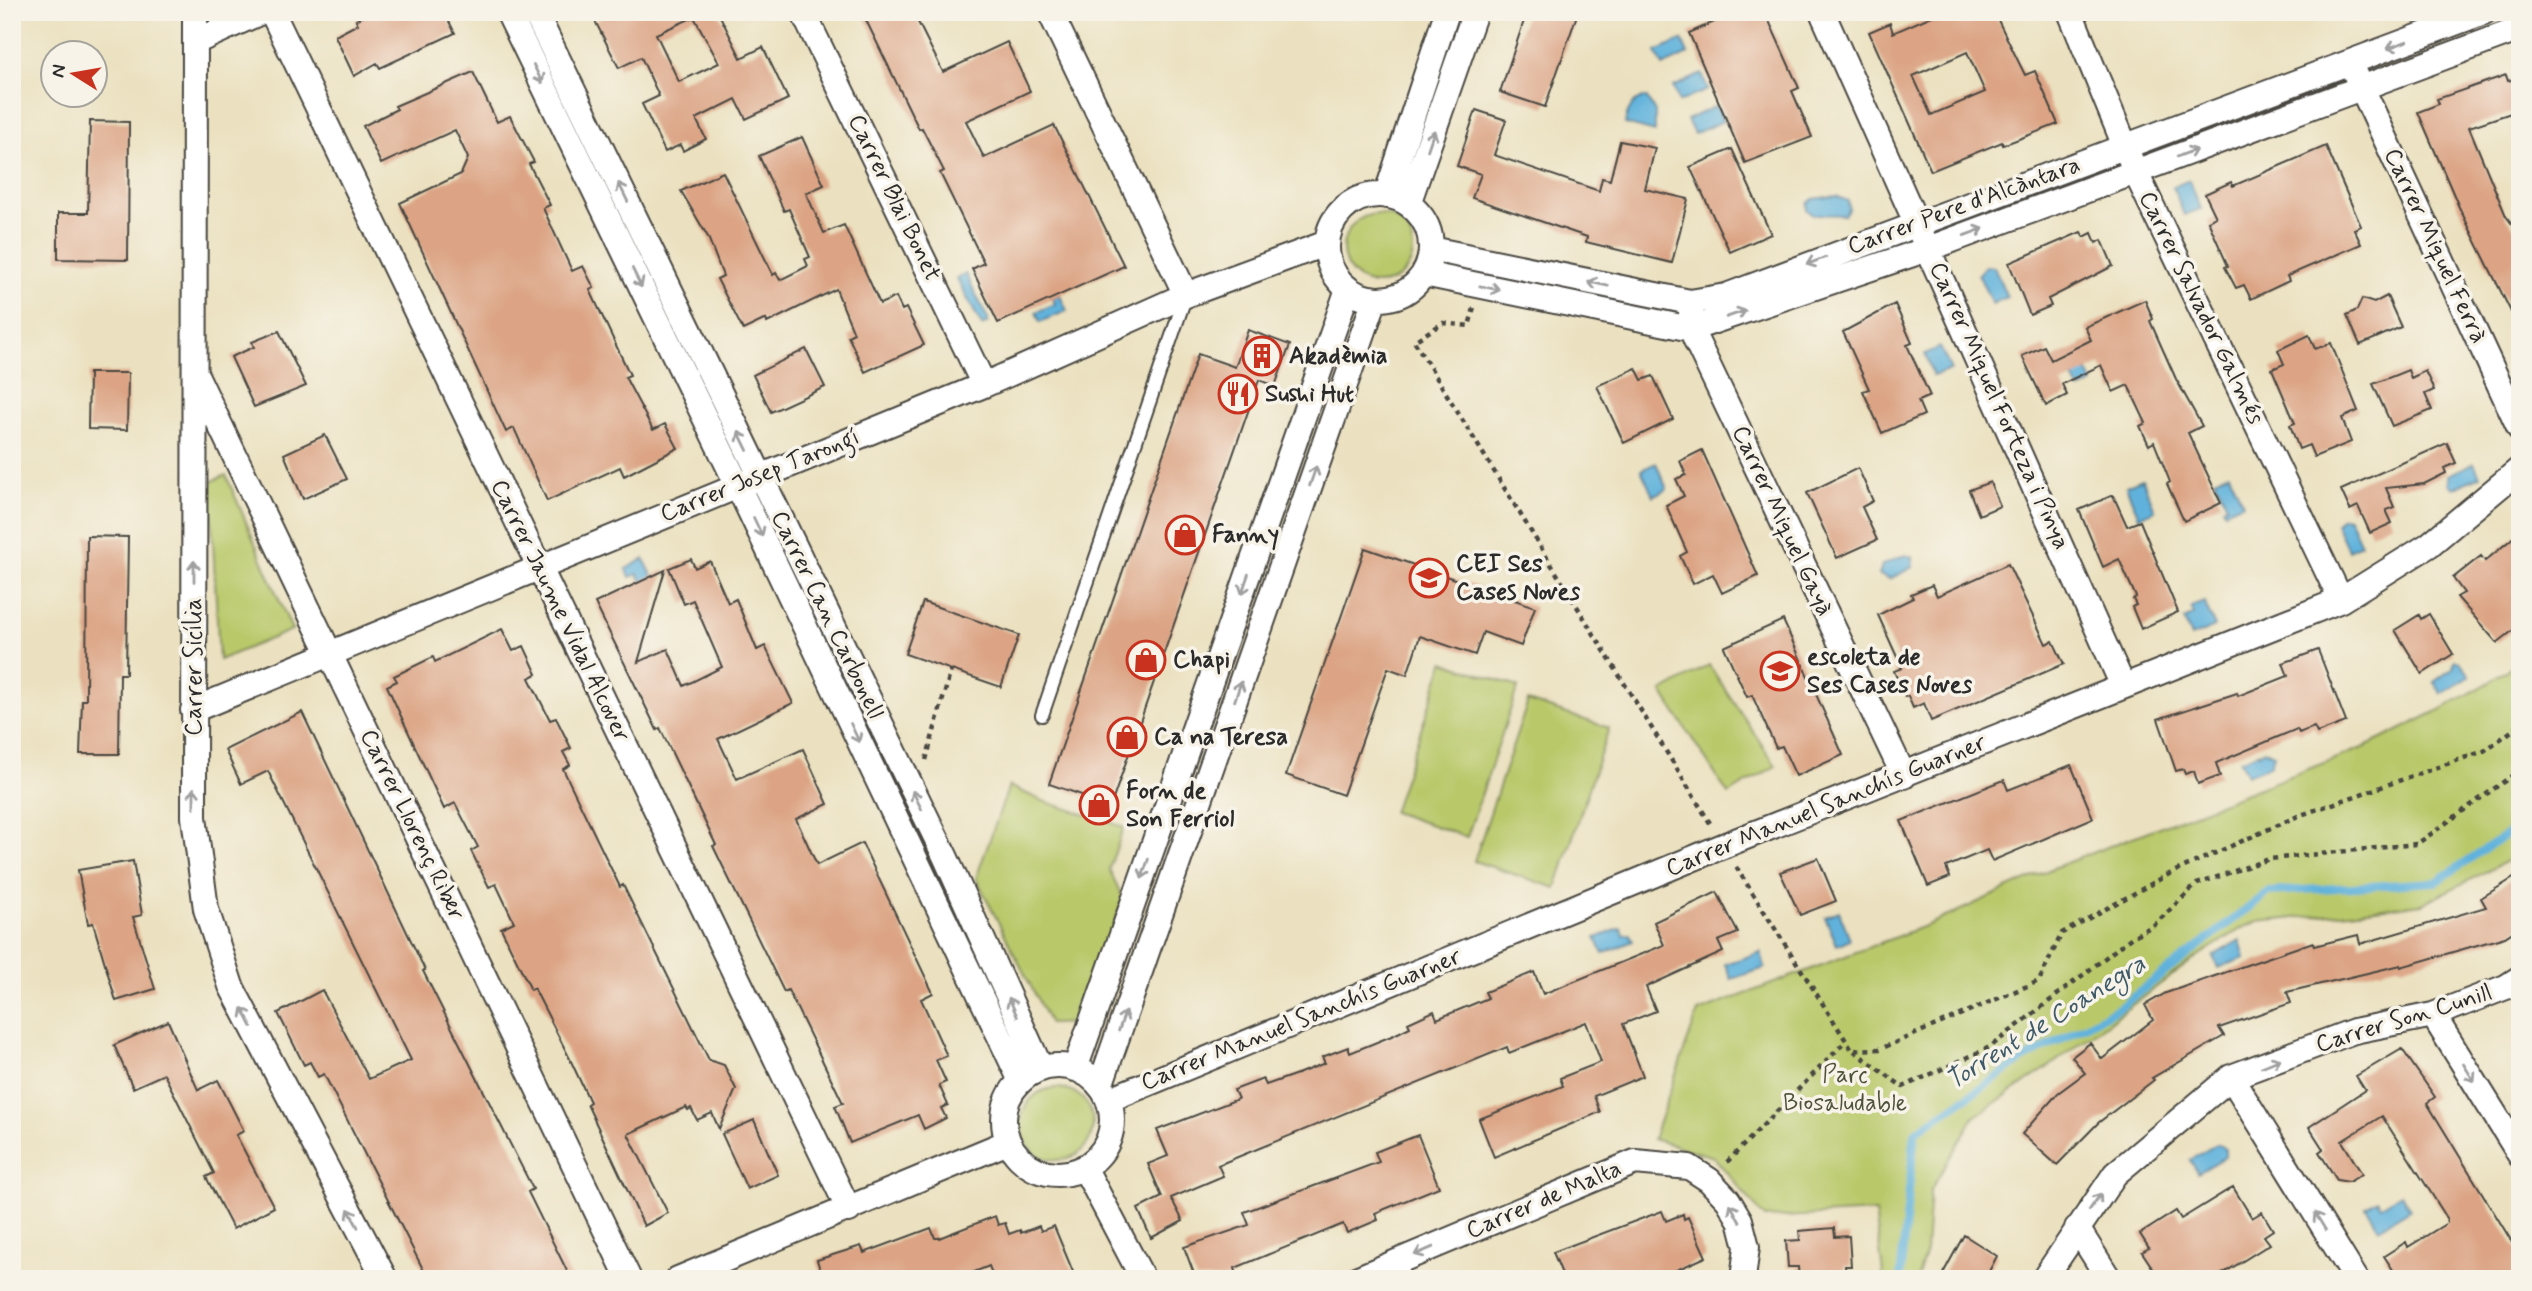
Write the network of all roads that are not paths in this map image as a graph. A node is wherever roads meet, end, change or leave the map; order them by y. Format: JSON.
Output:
{"nodes":[{"id":1,"x":195,"y":12,"type":"edge"},
{"id":2,"x":261,"y":12,"type":"edge"},
{"id":3,"x":271,"y":12,"type":"edge"},
{"id":4,"x":508,"y":12,"type":"edge"},
{"id":5,"x":535,"y":12,"type":"edge"},
{"id":6,"x":803,"y":12,"type":"edge"},
{"id":7,"x":1050,"y":12,"type":"edge"},
{"id":8,"x":1447,"y":12,"type":"edge"},
{"id":9,"x":1475,"y":12,"type":"edge"},
{"id":10,"x":1822,"y":12,"type":"edge"},
{"id":11,"x":2070,"y":12,"type":"edge"},
{"id":12,"x":2484,"y":12,"type":"edge"},
{"id":13,"x":2520,"y":29,"type":"edge"},
{"id":14,"x":195,"y":42,"type":"junction"},
{"id":15,"x":2351,"y":63,"type":"junction"},
{"id":16,"x":2362,"y":87,"type":"junction"},
{"id":17,"x":2126,"y":146,"type":"junction"},
{"id":18,"x":2136,"y":173,"type":"junction"},
{"id":19,"x":1397,"y":200,"type":"junction"},
{"id":20,"x":1916,"y":223,"type":"junction"},
{"id":21,"x":1328,"y":243,"type":"junction"},
{"id":22,"x":1928,"y":249,"type":"junction"},
{"id":23,"x":1431,"y":250,"type":"junction"},
{"id":24,"x":1423,"y":274,"type":"junction"},
{"id":25,"x":1348,"y":289,"type":"junction"},
{"id":26,"x":1186,"y":295,"type":"junction"},
{"id":27,"x":1375,"y":299,"type":"junction"},
{"id":28,"x":1690,"y":303,"type":"junction"},
{"id":29,"x":1691,"y":329,"type":"junction"},
{"id":30,"x":194,"y":372,"type":"junction"},
{"id":31,"x":984,"y":385,"type":"junction"},
{"id":32,"x":2520,"y":429,"type":"edge"},
{"id":33,"x":2520,"y":469,"type":"edge"},
{"id":34,"x":749,"y":480,"type":"junction"},
{"id":35,"x":539,"y":568,"type":"junction"},
{"id":36,"x":2341,"y":600,"type":"junction"},
{"id":37,"x":330,"y":656,"type":"junction"},
{"id":38,"x":2123,"y":686,"type":"junction"},
{"id":39,"x":193,"y":710,"type":"junction"},
{"id":40,"x":1042,"y":715,"type":"dead end"},
{"id":41,"x":1903,"y":776,"type":"junction"},
{"id":42,"x":2520,"y":978,"type":"edge"},
{"id":43,"x":2433,"y":1015,"type":"junction"},
{"id":44,"x":1075,"y":1069,"type":"junction"},
{"id":45,"x":1031,"y":1075,"type":"junction"},
{"id":46,"x":2231,"y":1077,"type":"junction"},
{"id":47,"x":1104,"y":1093,"type":"junction"},
{"id":48,"x":1008,"y":1142,"type":"junction"},
{"id":49,"x":2520,"y":1155,"type":"edge"},
{"id":50,"x":1084,"y":1167,"type":"junction"},
{"id":51,"x":849,"y":1210,"type":"junction"},
{"id":52,"x":2077,"y":1228,"type":"junction"},
{"id":53,"x":385,"y":1279,"type":"edge"},
{"id":54,"x":629,"y":1279,"type":"edge"},
{"id":55,"x":678,"y":1279,"type":"edge"},
{"id":56,"x":1143,"y":1279,"type":"edge"},
{"id":57,"x":1356,"y":1279,"type":"edge"},
{"id":58,"x":1743,"y":1279,"type":"edge"},
{"id":59,"x":2044,"y":1279,"type":"edge"},
{"id":60,"x":2109,"y":1279,"type":"edge"},
{"id":61,"x":2356,"y":1279,"type":"edge"}],
"edges":[{"from":1,"to":14,"type":"street","name":"Carrer Sicília"},
{"from":2,"to":14,"type":"street"},
{"from":3,"to":35,"type":"street","name":"Carrer Jaume Vidal Alcover"},
{"from":4,"to":34,"type":"street","one_way":true},
{"from":34,"to":5,"type":"street","name":"Carrer Can Carbonell","one_way":true},
{"from":6,"to":31,"type":"street","name":"Carrer Blai Bonet"},
{"from":7,"to":26,"type":"street"},
{"from":8,"to":19,"type":"street"},
{"from":19,"to":9,"type":"street","one_way":true},
{"from":10,"to":20,"type":"street","name":"Carrer Miquel Forteza i Pinya"},
{"from":11,"to":17,"type":"street","name":"Carrer Salvador Galmés"},
{"from":12,"to":15,"type":"street","name":"Carrer Pere d'Alcàntara","one_way":true},
{"from":13,"to":16,"type":"street"},
{"from":14,"to":30,"type":"street","name":"Carrer Sicília"},
{"from":15,"to":16,"type":"street","name":"Carrer Miquel Ferrà"},
{"from":15,"to":17,"type":"street","name":"Carrer Pere d'Alcàntara"},
{"from":18,"to":16,"type":"street","one_way":true},
{"from":16,"to":32,"type":"street","name":"Carrer Miquel Ferrà"},
{"from":17,"to":18,"type":"street","name":"Carrer Salvador Galmés"},
{"from":17,"to":20,"type":"street","name":"Carrer Pere d'Alcàntara"},
{"from":22,"to":18,"type":"street","one_way":true},
{"from":18,"to":36,"type":"street","name":"Carrer Salvador Galmés"},
{"from":19,"to":21,"type":"street"},
{"from":19,"to":23,"type":"street"},
{"from":20,"to":22,"type":"street","name":"Carrer Miquel Forteza i Pinya"},
{"from":20,"to":28,"type":"street","name":"Carrer Pere d'Alcàntara","one_way":true},
{"from":21,"to":25,"type":"street"},
{"from":21,"to":26,"type":"street","name":"Carrer Josep Tarongí"},
{"from":29,"to":22,"type":"street","one_way":true},
{"from":22,"to":38,"type":"street","name":"Carrer Miquel Forteza i Pinya"},
{"from":23,"to":24,"type":"street"},
{"from":28,"to":23,"type":"street","name":"Carrer Pere d'Alcàntara","one_way":true},
{"from":24,"to":27,"type":"street"},
{"from":24,"to":29,"type":"street","one_way":true},
{"from":25,"to":27,"type":"street"},
{"from":25,"to":44,"type":"street","one_way":true},
{"from":26,"to":31,"type":"street","name":"Carrer Josep Tarongí"},
{"from":26,"to":40,"type":"lane"},
{"from":47,"to":27,"type":"street","one_way":true},
{"from":28,"to":29,"type":"street","name":"Carrer Miquel Gayà"},
{"from":29,"to":41,"type":"street","name":"Carrer Miquel Gayà"},
{"from":30,"to":37,"type":"street","name":"Carrer Llorenç Riber"},
{"from":39,"to":30,"type":"street","name":"Carrer Sicília","one_way":true},
{"from":31,"to":34,"type":"street","name":"Carrer Josep Tarongí"},
{"from":33,"to":36,"type":"street","name":"Carrer Manuel Sanchís Guarner"},
{"from":34,"to":35,"type":"street","name":"Carrer Josep Tarongí"},
{"from":34,"to":45,"type":"street","one_way":true},
{"from":45,"to":34,"type":"street","name":"Carrer Can Carbonell","one_way":true},
{"from":35,"to":37,"type":"street","name":"Carrer Josep Tarongí"},
{"from":35,"to":51,"type":"street","name":"Carrer Jaume Vidal Alcover"},
{"from":36,"to":38,"type":"street","name":"Carrer Manuel Sanchís Guarner"},
{"from":37,"to":39,"type":"street","name":"Carrer Josep Tarongí"},
{"from":37,"to":54,"type":"street","name":"Carrer Llorenç Riber"},
{"from":38,"to":41,"type":"street","name":"Carrer Manuel Sanchís Guarner"},
{"from":53,"to":39,"type":"street","name":"Carrer Sicília","one_way":true},
{"from":41,"to":47,"type":"street","name":"Carrer Manuel Sanchís Guarner"},
{"from":42,"to":43,"type":"street","name":"Carrer Son Cunill"},
{"from":46,"to":43,"type":"street","name":"Carrer Son Cunill","one_way":true},
{"from":43,"to":49,"type":"street","one_way":true},
{"from":44,"to":45,"type":"street"},
{"from":44,"to":47,"type":"street"},
{"from":45,"to":48,"type":"street"},
{"from":52,"to":46,"type":"street","name":"Carrer Son Cunill","one_way":true},
{"from":61,"to":46,"type":"street","one_way":true},
{"from":47,"to":50,"type":"street"},
{"from":48,"to":50,"type":"street"},
{"from":48,"to":51,"type":"street"},
{"from":50,"to":56,"type":"street"},
{"from":51,"to":55,"type":"street"},
{"from":52,"to":59,"type":"street","name":"Carrer Son Cunill"},
{"from":52,"to":60,"type":"street"},
{"from":58,"to":57,"type":"street","name":"Carrer de Malta","one_way":true}]}
